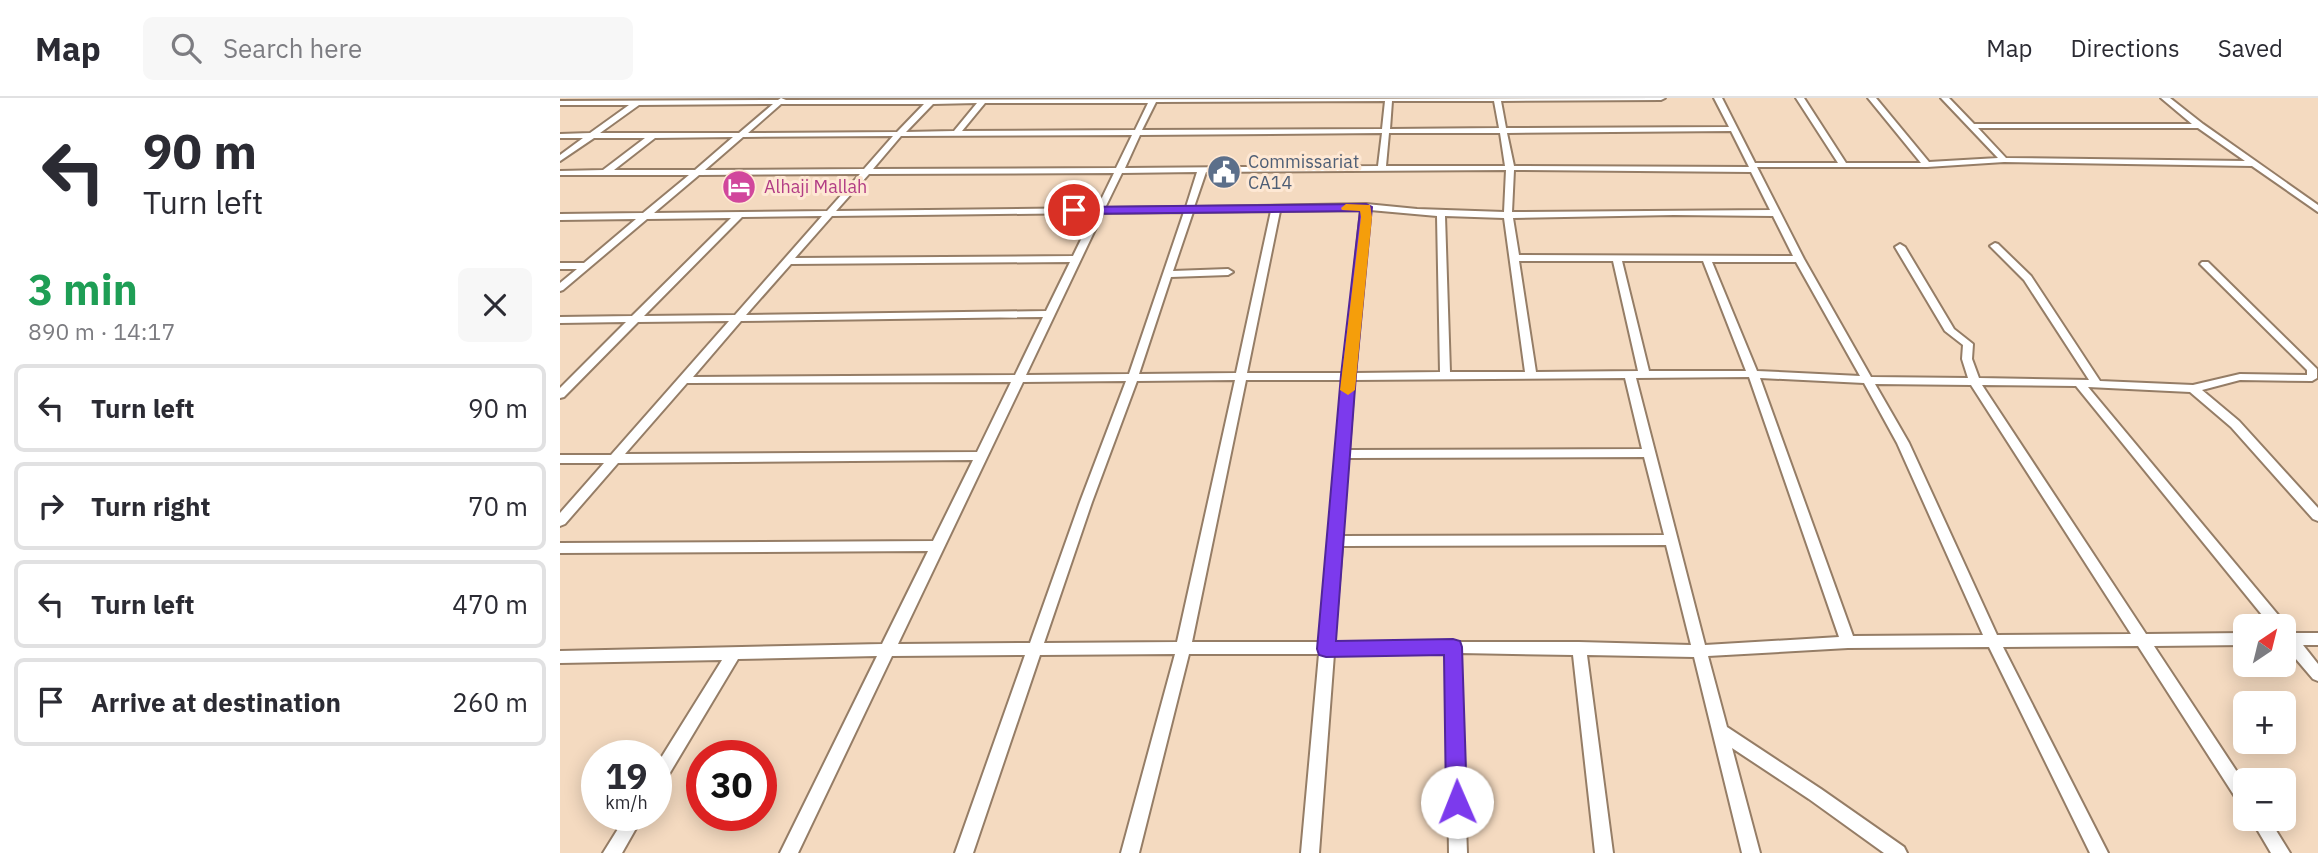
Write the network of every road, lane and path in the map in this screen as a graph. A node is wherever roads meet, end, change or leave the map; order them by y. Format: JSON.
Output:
{"nodes":[{"id":1,"x":1497,"y":98,"type":"edge"},
{"id":2,"x":1661,"y":98,"type":"edge"},
{"id":3,"x":1718,"y":98,"type":"edge"},
{"id":4,"x":1800,"y":98,"type":"edge"},
{"id":5,"x":1872,"y":98,"type":"edge"},
{"id":6,"x":1945,"y":98,"type":"edge"},
{"id":7,"x":2165,"y":98,"type":"edge"},
{"id":8,"x":1154,"y":99,"type":"edge"},
{"id":9,"x":1389,"y":99,"type":"edge"},
{"id":10,"x":641,"y":100,"type":"edge"},
{"id":11,"x":782,"y":100,"type":"edge"},
{"id":12,"x":932,"y":100,"type":"edge"},
{"id":13,"x":982,"y":102,"type":"junction"},
{"id":14,"x":560,"y":103,"type":"edge"},
{"id":15,"x":1972,"y":126,"type":"junction"},
{"id":16,"x":2200,"y":126,"type":"junction"},
{"id":17,"x":1734,"y":129,"type":"junction"},
{"id":18,"x":1501,"y":131,"type":"junction"},
{"id":19,"x":1139,"y":132,"type":"junction"},
{"id":20,"x":1387,"y":132,"type":"junction"},
{"id":21,"x":743,"y":133,"type":"junction"},
{"id":22,"x":957,"y":133,"type":"junction"},
{"id":23,"x":899,"y":134,"type":"junction"},
{"id":24,"x":654,"y":135,"type":"junction"},
{"id":25,"x":560,"y":136,"type":"edge"},
{"id":26,"x":593,"y":136,"type":"junction"},
{"id":27,"x":560,"y":159,"type":"edge"},
{"id":28,"x":2004,"y":160,"type":"junction"},
{"id":29,"x":1927,"y":164,"type":"junction"},
{"id":30,"x":2255,"y":164,"type":"junction"},
{"id":31,"x":1844,"y":165,"type":"junction"},
{"id":32,"x":1753,"y":167,"type":"junction"},
{"id":33,"x":1510,"y":168,"type":"junction"},
{"id":34,"x":1119,"y":170,"type":"junction"},
{"id":35,"x":1382,"y":170,"type":"junction"},
{"id":36,"x":1202,"y":171,"type":"junction"},
{"id":37,"x":866,"y":172,"type":"junction"},
{"id":38,"x":560,"y":173,"type":"edge"},
{"id":39,"x":605,"y":173,"type":"junction"},
{"id":40,"x":696,"y":173,"type":"junction"},
{"id":41,"x":1366,"y":207,"type":"junction"},
{"id":42,"x":2318,"y":209,"type":"edge"},
{"id":43,"x":1101,"y":210,"type":"junction"},
{"id":44,"x":1276,"y":210,"type":"junction"},
{"id":45,"x":1187,"y":211,"type":"junction"},
{"id":46,"x":830,"y":212,"type":"junction"},
{"id":47,"x":1441,"y":213,"type":"junction"},
{"id":48,"x":740,"y":214,"type":"junction"},
{"id":49,"x":1508,"y":214,"type":"junction"},
{"id":50,"x":1776,"y":214,"type":"junction"},
{"id":51,"x":644,"y":216,"type":"junction"},
{"id":52,"x":560,"y":217,"type":"edge"},
{"id":53,"x":1995,"y":246,"type":"dead end"},
{"id":54,"x":1900,"y":247,"type":"dead end"},
{"id":55,"x":1516,"y":258,"type":"junction"},
{"id":56,"x":1617,"y":258,"type":"junction"},
{"id":57,"x":1706,"y":258,"type":"junction"},
{"id":58,"x":1077,"y":259,"type":"junction"},
{"id":59,"x":1799,"y":259,"type":"junction"},
{"id":60,"x":788,"y":261,"type":"junction"},
{"id":61,"x":2205,"y":264,"type":"dead end"},
{"id":62,"x":560,"y":266,"type":"edge"},
{"id":63,"x":585,"y":266,"type":"junction"},
{"id":64,"x":1228,"y":272,"type":"dead end"},
{"id":65,"x":1167,"y":274,"type":"junction"},
{"id":66,"x":560,"y":288,"type":"edge"},
{"id":67,"x":1049,"y":314,"type":"junction"},
{"id":68,"x":737,"y":317,"type":"junction"},
{"id":69,"x":560,"y":320,"type":"edge"},
{"id":70,"x":634,"y":320,"type":"junction"},
{"id":71,"x":1445,"y":374,"type":"junction"},
{"id":72,"x":1531,"y":374,"type":"junction"},
{"id":73,"x":1629,"y":374,"type":"junction"},
{"id":74,"x":1644,"y":374,"type":"junction"},
{"id":75,"x":1753,"y":374,"type":"junction"},
{"id":76,"x":1349,"y":375,"type":"junction"},
{"id":77,"x":1239,"y":376,"type":"junction"},
{"id":78,"x":1020,"y":377,"type":"junction"},
{"id":79,"x":1133,"y":377,"type":"junction"},
{"id":80,"x":682,"y":380,"type":"junction"},
{"id":81,"x":1869,"y":380,"type":"junction"},
{"id":82,"x":1975,"y":381,"type":"junction"},
{"id":83,"x":2079,"y":383,"type":"junction"},
{"id":84,"x":2096,"y":383,"type":"junction"},
{"id":85,"x":2193,"y":388,"type":"junction"},
{"id":86,"x":560,"y":394,"type":"edge"},
{"id":87,"x":1649,"y":453,"type":"junction"},
{"id":88,"x":1343,"y":454,"type":"junction"},
{"id":89,"x":982,"y":456,"type":"junction"},
{"id":90,"x":616,"y":458,"type":"junction"},
{"id":91,"x":560,"y":459,"type":"edge"},
{"id":92,"x":2318,"y":516,"type":"edge"},
{"id":93,"x":560,"y":521,"type":"edge"},
{"id":94,"x":1672,"y":540,"type":"junction"},
{"id":95,"x":1336,"y":541,"type":"junction"},
{"id":96,"x":936,"y":546,"type":"junction"},
{"id":97,"x":560,"y":548,"type":"edge"},
{"id":98,"x":2269,"y":614,"type":"edge"},
{"id":99,"x":2296,"y":638,"type":"edge"},
{"id":100,"x":2141,"y":639,"type":"junction"},
{"id":101,"x":2233,"y":639,"type":"edge"},
{"id":102,"x":2318,"y":639,"type":"edge"},
{"id":103,"x":1993,"y":641,"type":"junction"},
{"id":104,"x":1848,"y":642,"type":"junction"},
{"id":105,"x":1453,"y":647,"type":"junction"},
{"id":106,"x":1578,"y":648,"type":"junction"},
{"id":107,"x":1326,"y":649,"type":"junction"},
{"id":108,"x":2296,"y":649,"type":"edge"},
{"id":109,"x":888,"y":650,"type":"junction"},
{"id":110,"x":1037,"y":650,"type":"junction"},
{"id":111,"x":1183,"y":650,"type":"junction"},
{"id":112,"x":1699,"y":651,"type":"junction"},
{"id":113,"x":733,"y":655,"type":"junction"},
{"id":114,"x":560,"y":657,"type":"edge"},
{"id":115,"x":2318,"y":675,"type":"edge"},
{"id":116,"x":1721,"y":732,"type":"junction"},
{"id":117,"x":672,"y":755,"type":"edge"},
{"id":118,"x":2233,"y":780,"type":"edge"},
{"id":119,"x":626,"y":831,"type":"edge"},
{"id":120,"x":2267,"y":831,"type":"edge"},
{"id":121,"x":612,"y":853,"type":"edge"},
{"id":122,"x":789,"y":853,"type":"edge"},
{"id":123,"x":964,"y":853,"type":"edge"},
{"id":124,"x":1130,"y":853,"type":"edge"},
{"id":125,"x":1310,"y":853,"type":"edge"},
{"id":126,"x":1458,"y":853,"type":"edge"},
{"id":127,"x":1604,"y":853,"type":"edge"},
{"id":128,"x":1751,"y":853,"type":"edge"},
{"id":129,"x":1898,"y":853,"type":"edge"},
{"id":130,"x":2099,"y":853,"type":"edge"},
{"id":131,"x":2281,"y":853,"type":"edge"}],
"edges":[{"from":1,"to":2,"type":"street"},
{"from":1,"to":9,"type":"street"},
{"from":1,"to":18,"type":"street"},
{"from":3,"to":17,"type":"street"},
{"from":4,"to":31,"type":"street"},
{"from":5,"to":29,"type":"street"},
{"from":6,"to":15,"type":"street"},
{"from":7,"to":16,"type":"street"},
{"from":8,"to":9,"type":"street"},
{"from":8,"to":13,"type":"street"},
{"from":8,"to":19,"type":"street"},
{"from":9,"to":20,"type":"street"},
{"from":10,"to":11,"type":"street"},
{"from":10,"to":14,"type":"street"},
{"from":10,"to":26,"type":"street"},
{"from":11,"to":12,"type":"street"},
{"from":11,"to":21,"type":"street"},
{"from":12,"to":13,"type":"street"},
{"from":12,"to":23,"type":"street"},
{"from":13,"to":22,"type":"street"},
{"from":15,"to":16,"type":"street"},
{"from":15,"to":28,"type":"street"},
{"from":16,"to":30,"type":"street"},
{"from":17,"to":18,"type":"street"},
{"from":17,"to":32,"type":"street"},
{"from":18,"to":20,"type":"street"},
{"from":18,"to":33,"type":"street"},
{"from":19,"to":20,"type":"street"},
{"from":19,"to":22,"type":"street"},
{"from":19,"to":34,"type":"street"},
{"from":20,"to":35,"type":"street"},
{"from":21,"to":23,"type":"street"},
{"from":21,"to":24,"type":"street"},
{"from":21,"to":40,"type":"street"},
{"from":22,"to":23,"type":"street"},
{"from":23,"to":37,"type":"street"},
{"from":24,"to":26,"type":"street"},
{"from":24,"to":39,"type":"street"},
{"from":25,"to":26,"type":"street"},
{"from":26,"to":27,"type":"street"},
{"from":28,"to":29,"type":"street"},
{"from":28,"to":30,"type":"street"},
{"from":29,"to":31,"type":"street"},
{"from":30,"to":42,"type":"street"},
{"from":31,"to":32,"type":"street"},
{"from":32,"to":33,"type":"street"},
{"from":32,"to":50,"type":"street"},
{"from":33,"to":35,"type":"street"},
{"from":33,"to":49,"type":"street"},
{"from":34,"to":36,"type":"street"},
{"from":34,"to":37,"type":"street"},
{"from":34,"to":43,"type":"street"},
{"from":35,"to":36,"type":"street"},
{"from":36,"to":45,"type":"street"},
{"from":37,"to":40,"type":"street"},
{"from":37,"to":46,"type":"street"},
{"from":38,"to":39,"type":"street"},
{"from":39,"to":40,"type":"street"},
{"from":40,"to":51,"type":"street"},
{"from":41,"to":44,"type":"street"},
{"from":41,"to":47,"type":"street"},
{"from":41,"to":76,"type":"street"},
{"from":43,"to":45,"type":"street"},
{"from":43,"to":46,"type":"street"},
{"from":43,"to":58,"type":"street"},
{"from":44,"to":45,"type":"street"},
{"from":44,"to":77,"type":"street"},
{"from":45,"to":65,"type":"street"},
{"from":46,"to":48,"type":"street"},
{"from":46,"to":60,"type":"street"},
{"from":47,"to":49,"type":"street"},
{"from":47,"to":71,"type":"street"},
{"from":48,"to":51,"type":"street"},
{"from":48,"to":70,"type":"street"},
{"from":49,"to":50,"type":"street"},
{"from":49,"to":55,"type":"street"},
{"from":50,"to":59,"type":"street"},
{"from":51,"to":52,"type":"street"},
{"from":51,"to":63,"type":"street"},
{"from":53,"to":84,"type":"street"},
{"from":54,"to":82,"type":"street"},
{"from":55,"to":56,"type":"street"},
{"from":55,"to":72,"type":"street"},
{"from":56,"to":57,"type":"street"},
{"from":56,"to":74,"type":"street"},
{"from":57,"to":59,"type":"street"},
{"from":57,"to":75,"type":"street"},
{"from":58,"to":60,"type":"street"},
{"from":58,"to":67,"type":"street"},
{"from":59,"to":81,"type":"street"},
{"from":60,"to":68,"type":"street"},
{"from":61,"to":85,"type":"street"},
{"from":62,"to":63,"type":"street"},
{"from":63,"to":66,"type":"street"},
{"from":64,"to":65,"type":"street"},
{"from":65,"to":79,"type":"street"},
{"from":67,"to":68,"type":"street"},
{"from":67,"to":78,"type":"street"},
{"from":68,"to":70,"type":"street"},
{"from":68,"to":80,"type":"street"},
{"from":69,"to":70,"type":"street"},
{"from":70,"to":86,"type":"street"},
{"from":71,"to":72,"type":"street"},
{"from":71,"to":76,"type":"street"},
{"from":72,"to":73,"type":"street"},
{"from":73,"to":74,"type":"street"},
{"from":73,"to":87,"type":"street"},
{"from":74,"to":75,"type":"street"},
{"from":75,"to":81,"type":"street"},
{"from":75,"to":104,"type":"street"},
{"from":76,"to":77,"type":"street"},
{"from":76,"to":88,"type":"street"},
{"from":77,"to":79,"type":"street"},
{"from":77,"to":111,"type":"street"},
{"from":78,"to":79,"type":"street"},
{"from":78,"to":80,"type":"street"},
{"from":78,"to":89,"type":"street"},
{"from":79,"to":110,"type":"street"},
{"from":80,"to":90,"type":"street"},
{"from":81,"to":82,"type":"street"},
{"from":81,"to":103,"type":"street"},
{"from":82,"to":83,"type":"street"},
{"from":82,"to":100,"type":"street"},
{"from":83,"to":84,"type":"street"},
{"from":83,"to":98,"type":"street"},
{"from":84,"to":85,"type":"street"},
{"from":85,"to":92,"type":"street"},
{"from":87,"to":88,"type":"street"},
{"from":87,"to":94,"type":"street"},
{"from":88,"to":95,"type":"street"},
{"from":89,"to":90,"type":"street"},
{"from":89,"to":96,"type":"street"},
{"from":90,"to":91,"type":"street"},
{"from":90,"to":93,"type":"street"},
{"from":94,"to":95,"type":"street"},
{"from":94,"to":112,"type":"street"},
{"from":95,"to":107,"type":"street"},
{"from":96,"to":97,"type":"street"},
{"from":96,"to":109,"type":"street"},
{"from":99,"to":102,"type":"street"},
{"from":100,"to":101,"type":"street"},
{"from":100,"to":103,"type":"street"},
{"from":100,"to":118,"type":"street"},
{"from":103,"to":104,"type":"street"},
{"from":103,"to":130,"type":"street"},
{"from":104,"to":112,"type":"street"},
{"from":105,"to":106,"type":"street"},
{"from":105,"to":107,"type":"street"},
{"from":105,"to":126,"type":"street"},
{"from":106,"to":112,"type":"street"},
{"from":106,"to":127,"type":"street"},
{"from":107,"to":111,"type":"street"},
{"from":107,"to":125,"type":"street"},
{"from":108,"to":115,"type":"street"},
{"from":109,"to":110,"type":"street"},
{"from":109,"to":113,"type":"street"},
{"from":109,"to":122,"type":"street"},
{"from":110,"to":111,"type":"street"},
{"from":110,"to":123,"type":"street"},
{"from":111,"to":124,"type":"street"},
{"from":112,"to":116,"type":"street"},
{"from":113,"to":114,"type":"street"},
{"from":113,"to":117,"type":"street"},
{"from":116,"to":128,"type":"street"},
{"from":116,"to":129,"type":"street"},
{"from":119,"to":121,"type":"street"},
{"from":120,"to":131,"type":"street"}]}
